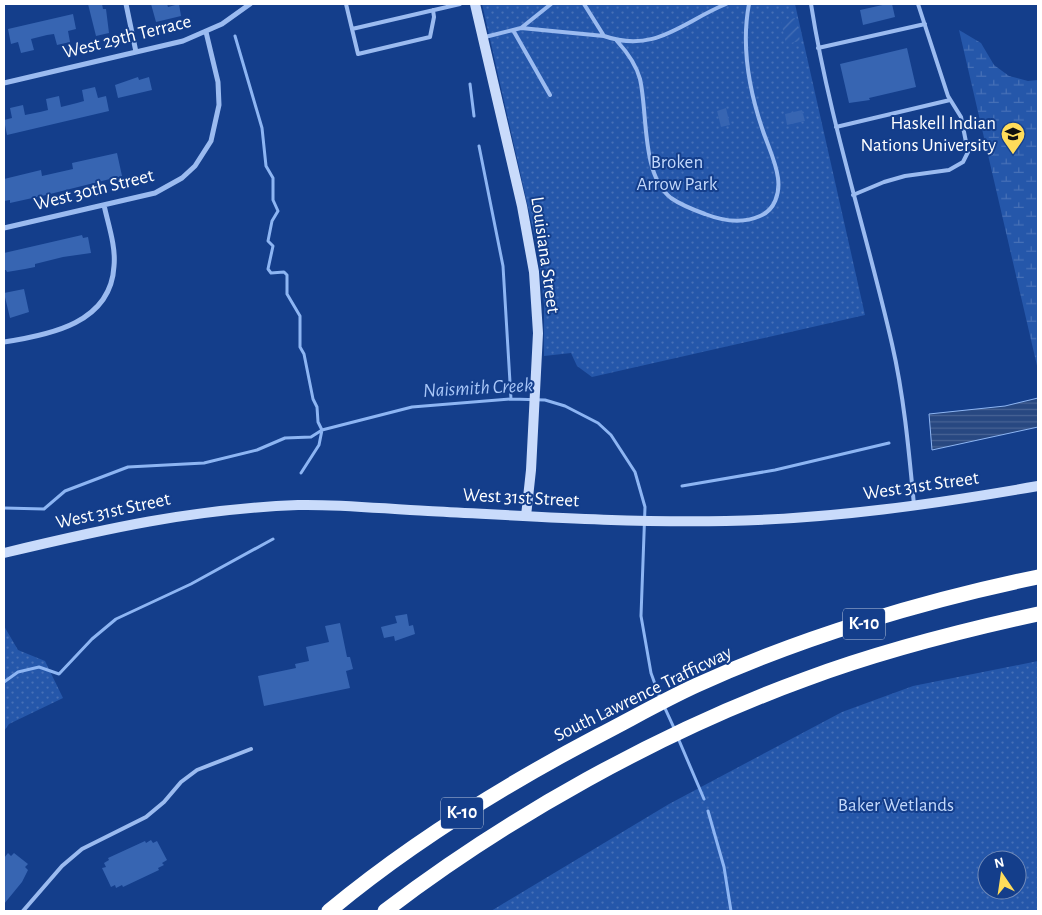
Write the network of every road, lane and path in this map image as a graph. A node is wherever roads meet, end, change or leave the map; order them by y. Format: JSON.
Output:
{"nodes":[{"id":1,"x":126,"y":4,"type":"edge"},
{"id":2,"x":250,"y":4,"type":"edge"},
{"id":3,"x":346,"y":4,"type":"edge"},
{"id":4,"x":460,"y":4,"type":"edge"},
{"id":5,"x":475,"y":4,"type":"edge"},
{"id":6,"x":550,"y":4,"type":"edge"},
{"id":7,"x":584,"y":4,"type":"edge"},
{"id":8,"x":726,"y":4,"type":"edge"},
{"id":9,"x":749,"y":4,"type":"edge"},
{"id":10,"x":811,"y":4,"type":"edge"},
{"id":11,"x":918,"y":4,"type":"edge"},
{"id":12,"x":432,"y":10,"type":"junction"},
{"id":13,"x":924,"y":24,"type":"junction"},
{"id":14,"x":521,"y":28,"type":"junction"},
{"id":15,"x":352,"y":29,"type":"junction"},
{"id":16,"x":513,"y":30,"type":"junction"},
{"id":17,"x":206,"y":32,"type":"junction"},
{"id":18,"x":604,"y":36,"type":"junction"},
{"id":19,"x":483,"y":37,"type":"junction"},
{"id":20,"x":617,"y":41,"type":"junction"},
{"id":21,"x":818,"y":48,"type":"junction"},
{"id":22,"x":136,"y":52,"type":"junction"},
{"id":23,"x":4,"y":83,"type":"edge"},
{"id":24,"x":550,"y":95,"type":"dead end"},
{"id":25,"x":950,"y":100,"type":"junction"},
{"id":26,"x":836,"y":127,"type":"junction"},
{"id":27,"x":853,"y":196,"type":"junction"},
{"id":28,"x":104,"y":205,"type":"junction"},
{"id":29,"x":4,"y":228,"type":"edge"},
{"id":30,"x":4,"y":342,"type":"edge"},
{"id":31,"x":1038,"y":486,"type":"edge"},
{"id":32,"x":914,"y":506,"type":"junction"},
{"id":33,"x":526,"y":516,"type":"junction"},
{"id":34,"x":4,"y":553,"type":"edge"},
{"id":35,"x":1038,"y":577,"type":"edge"},
{"id":36,"x":1038,"y":614,"type":"edge"},
{"id":37,"x":251,"y":749,"type":"dead end"},
{"id":38,"x":23,"y":911,"type":"edge"},
{"id":39,"x":329,"y":911,"type":"edge"},
{"id":40,"x":385,"y":911,"type":"edge"}],
"edges":[{"from":1,"to":22,"type":"street"},
{"from":2,"to":17,"type":"street","name":"West 29th Terrace"},
{"from":3,"to":15,"type":"lane"},
{"from":4,"to":12,"type":"lane"},
{"from":5,"to":19,"type":"main road","name":"Louisiana Street"},
{"from":6,"to":14,"type":"lane"},
{"from":7,"to":18,"type":"lane"},
{"from":8,"to":20,"type":"lane"},
{"from":9,"to":20,"type":"lane"},
{"from":10,"to":21,"type":"lane"},
{"from":11,"to":13,"type":"lane"},
{"from":12,"to":15,"type":"lane"},
{"from":12,"to":15,"type":"lane"},
{"from":13,"to":21,"type":"lane"},
{"from":13,"to":25,"type":"lane"},
{"from":14,"to":16,"type":"lane"},
{"from":14,"to":18,"type":"lane"},
{"from":16,"to":19,"type":"lane"},
{"from":16,"to":24,"type":"lane"},
{"from":17,"to":22,"type":"street","name":"West 29th Terrace"},
{"from":17,"to":28,"type":"street","name":"West 30th Street"},
{"from":18,"to":20,"type":"lane"},
{"from":19,"to":33,"type":"main road","name":"Louisiana Street"},
{"from":21,"to":26,"type":"lane"},
{"from":22,"to":23,"type":"street","name":"West 29th Terrace"},
{"from":25,"to":26,"type":"lane"},
{"from":25,"to":27,"type":"lane"},
{"from":26,"to":27,"type":"lane"},
{"from":27,"to":32,"type":"lane"},
{"from":28,"to":29,"type":"street","name":"West 30th Street"},
{"from":28,"to":30,"type":"street"},
{"from":31,"to":32,"type":"main road","name":"West 31st Street"},
{"from":32,"to":33,"type":"main road","name":"West 31st Street"},
{"from":33,"to":34,"type":"main road","name":"West 31st Street"},
{"from":35,"to":39,"type":"highway","name":"South Lawrence Trafficway","number":"K-10"},
{"from":36,"to":40,"type":"highway","number":"K-10"},
{"from":37,"to":38,"type":"lane"}]}
